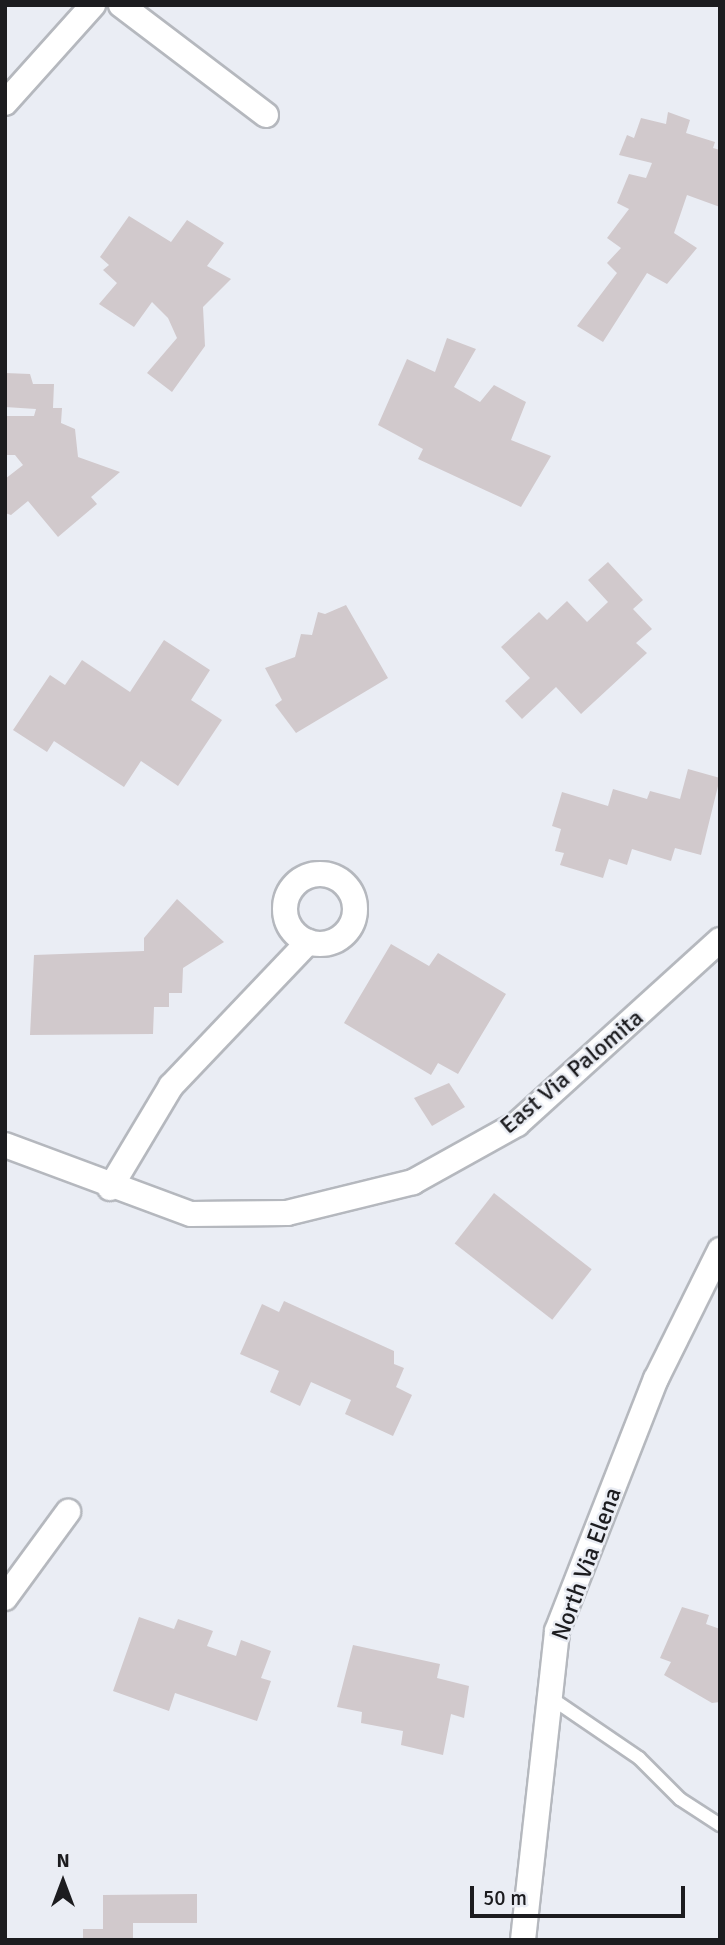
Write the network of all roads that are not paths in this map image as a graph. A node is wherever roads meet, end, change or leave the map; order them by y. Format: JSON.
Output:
{"nodes":[{"id":1,"x":93,"y":5,"type":"edge"},
{"id":2,"x":121,"y":5,"type":"edge"},
{"id":3,"x":5,"y":103,"type":"edge"},
{"id":4,"x":266,"y":115,"type":"dead end"},
{"id":5,"x":720,"y":940,"type":"edge"},
{"id":6,"x":308,"y":942,"type":"dead end"},
{"id":7,"x":5,"y":1145,"type":"edge"},
{"id":8,"x":110,"y":1188,"type":"junction"},
{"id":9,"x":720,"y":1250,"type":"edge"},
{"id":10,"x":68,"y":1512,"type":"dead end"},
{"id":11,"x":5,"y":1598,"type":"edge"},
{"id":12,"x":551,"y":1698,"type":"junction"},
{"id":13,"x":720,"y":1825,"type":"edge"},
{"id":14,"x":523,"y":1940,"type":"edge"}],
"edges":[{"from":1,"to":3,"type":"street"},
{"from":2,"to":4,"type":"street"},
{"from":5,"to":8,"type":"street","name":"East Via Palomita"},
{"from":6,"to":8,"type":"street"},
{"from":7,"to":8,"type":"street","name":"East Via Palomita"},
{"from":9,"to":12,"type":"street","name":"North Via Elena"},
{"from":10,"to":11,"type":"street"},
{"from":12,"to":13,"type":"lane"},
{"from":12,"to":14,"type":"street","name":"North Via Elena"}]}
